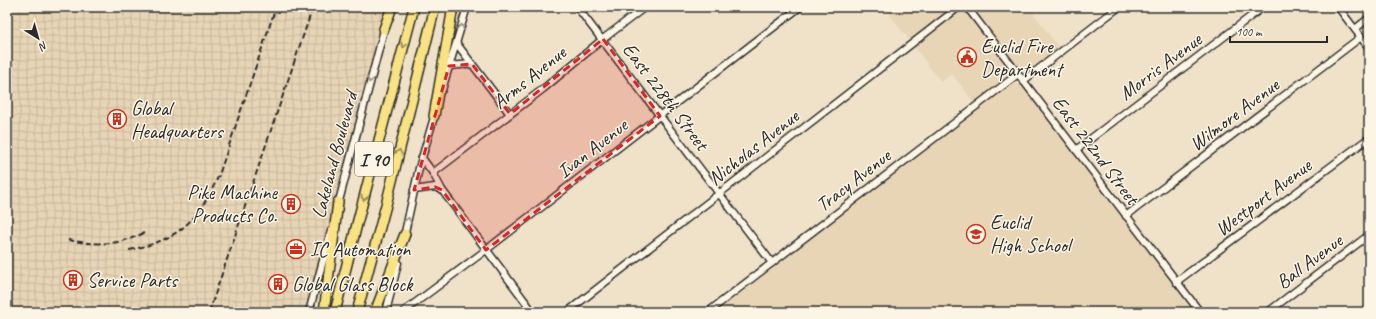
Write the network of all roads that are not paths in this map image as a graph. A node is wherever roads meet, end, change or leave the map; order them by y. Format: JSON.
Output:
{"nodes":[{"id":1,"x":391,"y":7,"type":"edge"},
{"id":2,"x":414,"y":7,"type":"edge"},
{"id":3,"x":435,"y":7,"type":"edge"},
{"id":4,"x":453,"y":7,"type":"edge"},
{"id":5,"x":467,"y":7,"type":"edge"},
{"id":6,"x":577,"y":7,"type":"edge"},
{"id":7,"x":645,"y":7,"type":"edge"},
{"id":8,"x":800,"y":7,"type":"edge"},
{"id":9,"x":960,"y":7,"type":"edge"},
{"id":10,"x":967,"y":7,"type":"edge"},
{"id":11,"x":1119,"y":7,"type":"edge"},
{"id":12,"x":1263,"y":7,"type":"edge"},
{"id":13,"x":1338,"y":7,"type":"edge"},
{"id":14,"x":1369,"y":18,"type":"edge"},
{"id":15,"x":384,"y":28,"type":"joint"},
{"id":16,"x":1355,"y":29,"type":"junction"},
{"id":17,"x":1360,"y":37,"type":"junction"},
{"id":18,"x":602,"y":39,"type":"junction"},
{"id":19,"x":457,"y":44,"type":"junction"},
{"id":20,"x":1369,"y":48,"type":"edge"},
{"id":21,"x":472,"y":64,"type":"junction"},
{"id":22,"x":449,"y":66,"type":"junction"},
{"id":23,"x":1018,"y":74,"type":"junction"},
{"id":24,"x":1024,"y":81,"type":"junction"},
{"id":25,"x":510,"y":114,"type":"junction"},
{"id":26,"x":434,"y":116,"type":"junction"},
{"id":27,"x":660,"y":116,"type":"junction"},
{"id":28,"x":1369,"y":138,"type":"edge"},
{"id":29,"x":1076,"y":150,"type":"junction"},
{"id":30,"x":422,"y":158,"type":"junction"},
{"id":31,"x":433,"y":173,"type":"junction"},
{"id":32,"x":414,"y":190,"type":"junction"},
{"id":33,"x":442,"y":190,"type":"junction"},
{"id":34,"x":719,"y":193,"type":"junction"},
{"id":35,"x":338,"y":202,"type":"junction"},
{"id":36,"x":1126,"y":216,"type":"junction"},
{"id":37,"x":405,"y":234,"type":"junction"},
{"id":38,"x":1369,"y":235,"type":"edge"},
{"id":39,"x":486,"y":250,"type":"junction"},
{"id":40,"x":772,"y":263,"type":"junction"},
{"id":41,"x":1176,"y":282,"type":"junction"},
{"id":42,"x":309,"y":312,"type":"edge"},
{"id":43,"x":324,"y":312,"type":"edge"},
{"id":44,"x":335,"y":312,"type":"edge"},
{"id":45,"x":357,"y":312,"type":"edge"},
{"id":46,"x":375,"y":312,"type":"edge"},
{"id":47,"x":386,"y":312,"type":"edge"},
{"id":48,"x":403,"y":312,"type":"edge"},
{"id":49,"x":533,"y":312,"type":"edge"},
{"id":50,"x":567,"y":312,"type":"edge"},
{"id":51,"x":708,"y":312,"type":"edge"},
{"id":52,"x":1200,"y":312,"type":"edge"},
{"id":53,"x":1268,"y":312,"type":"edge"}],
"edges":[{"from":1,"to":15,"type":"highway"},
{"from":2,"to":44,"type":"highway","number":"I 90","one_way":true},
{"from":45,"to":3,"type":"highway","number":"I 90","one_way":true},
{"from":4,"to":26,"type":"highway"},
{"from":19,"to":5,"type":"street","one_way":true},
{"from":6,"to":18,"type":"street","name":"East 228th Street"},
{"from":7,"to":18,"type":"street","name":"Arms Avenue"},
{"from":8,"to":27,"type":"street","name":"Ivan Avenue"},
{"from":9,"to":34,"type":"street","name":"Nicholas Avenue"},
{"from":10,"to":23,"type":"street","name":"East 222nd Street"},
{"from":11,"to":24,"type":"street"},
{"from":12,"to":29,"type":"street","name":"Morris Avenue"},
{"from":13,"to":16,"type":"street"},
{"from":14,"to":16,"type":"street"},
{"from":15,"to":35,"type":"street","name":"Lakeland Boulevard","one_way":true},
{"from":16,"to":17,"type":"street"},
{"from":17,"to":20,"type":"street"},
{"from":17,"to":36,"type":"street","name":"Wilmore Avenue"},
{"from":18,"to":25,"type":"street","name":"Arms Avenue"},
{"from":18,"to":27,"type":"street","name":"East 228th Street"},
{"from":19,"to":21,"type":"street"},
{"from":19,"to":22,"type":"street"},
{"from":21,"to":22,"type":"street"},
{"from":21,"to":25,"type":"street"},
{"from":22,"to":26,"type":"street"},
{"from":23,"to":24,"type":"street","name":"East 222nd Street"},
{"from":23,"to":40,"type":"street","name":"Tracy Avenue"},
{"from":24,"to":29,"type":"street","name":"East 222nd Street"},
{"from":25,"to":31,"type":"street","name":"Arms Avenue"},
{"from":26,"to":30,"type":"street"},
{"from":27,"to":34,"type":"street","name":"East 228th Street"},
{"from":27,"to":39,"type":"street","name":"Ivan Avenue"},
{"from":28,"to":41,"type":"street","name":"Westport Avenue"},
{"from":29,"to":36,"type":"street","name":"East 222nd Street"},
{"from":30,"to":31,"type":"street"},
{"from":30,"to":32,"type":"street"},
{"from":31,"to":33,"type":"street"},
{"from":32,"to":33,"type":"street"},
{"from":37,"to":32,"type":"street","one_way":true},
{"from":33,"to":39,"type":"street"},
{"from":34,"to":40,"type":"street","name":"East 228th Street"},
{"from":34,"to":50,"type":"street","name":"Nicholas Avenue"},
{"from":35,"to":42,"type":"street","name":"Lakeland Boulevard"},
{"from":35,"to":43,"type":"highway"},
{"from":36,"to":41,"type":"street","name":"East 222nd Street"},
{"from":37,"to":46,"type":"highway"},
{"from":37,"to":47,"type":"street"},
{"from":38,"to":53,"type":"street","name":"Ball Avenue"},
{"from":39,"to":48,"type":"street","name":"Ivan Avenue"},
{"from":39,"to":49,"type":"street"},
{"from":40,"to":51,"type":"street","name":"Tracy Avenue"},
{"from":41,"to":52,"type":"street","name":"East 222nd Street"}]}
